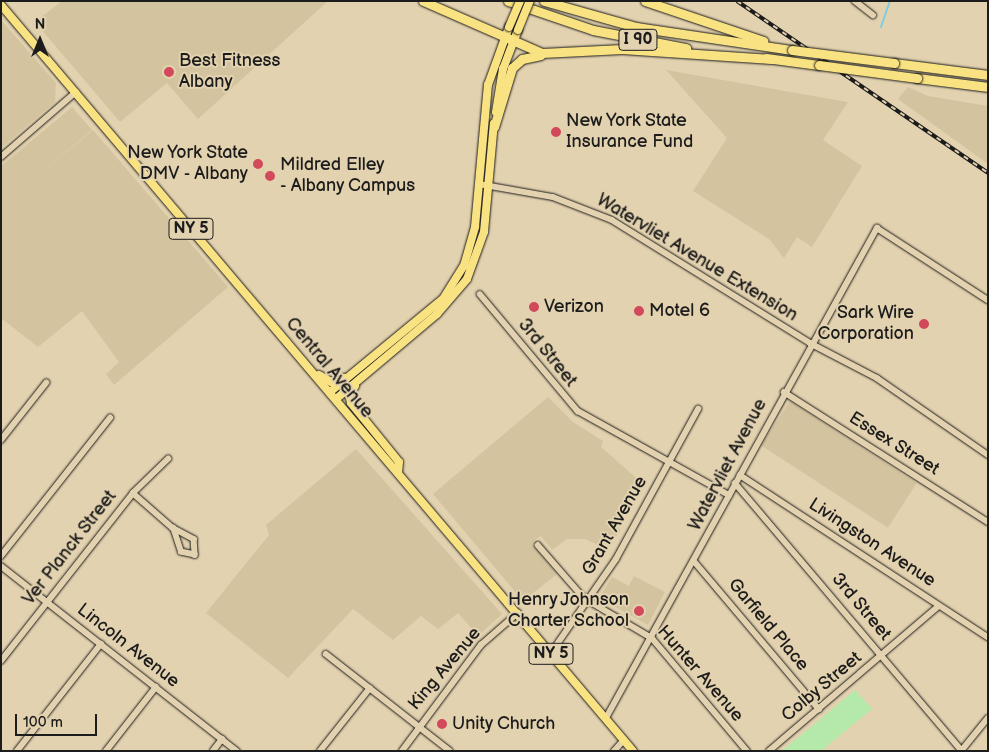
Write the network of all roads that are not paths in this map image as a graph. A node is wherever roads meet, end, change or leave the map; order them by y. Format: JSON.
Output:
{"nodes":[{"id":1,"x":423,"y":1,"type":"edge"},
{"id":2,"x":508,"y":1,"type":"edge"},
{"id":3,"x":520,"y":1,"type":"edge"},
{"id":4,"x":530,"y":1,"type":"edge"},
{"id":5,"x":544,"y":1,"type":"edge"},
{"id":6,"x":645,"y":1,"type":"edge"},
{"id":7,"x":855,"y":1,"type":"edge"},
{"id":8,"x":1,"y":5,"type":"edge"},
{"id":9,"x":873,"y":15,"type":"dead end"},
{"id":10,"x":508,"y":41,"type":"junction"},
{"id":11,"x":792,"y":50,"type":"junction"},
{"id":12,"x":568,"y":53,"type":"junction"},
{"id":13,"x":772,"y":59,"type":"junction"},
{"id":14,"x":988,"y":75,"type":"edge"},
{"id":15,"x":988,"y":87,"type":"edge"},
{"id":16,"x":76,"y":92,"type":"junction"},
{"id":17,"x":494,"y":127,"type":"junction"},
{"id":18,"x":1,"y":157,"type":"edge"},
{"id":19,"x":479,"y":184,"type":"junction"},
{"id":20,"x":488,"y":185,"type":"junction"},
{"id":21,"x":480,"y":294,"type":"dead end"},
{"id":22,"x":988,"y":300,"type":"edge"},
{"id":23,"x":395,"y":341,"type":"junction"},
{"id":24,"x":810,"y":343,"type":"junction"},
{"id":25,"x":304,"y":362,"type":"junction"},
{"id":26,"x":361,"y":379,"type":"junction"},
{"id":27,"x":46,"y":382,"type":"dead end"},
{"id":28,"x":330,"y":392,"type":"junction"},
{"id":29,"x":784,"y":392,"type":"junction"},
{"id":30,"x":336,"y":399,"type":"junction"},
{"id":31,"x":698,"y":409,"type":"dead end"},
{"id":32,"x":110,"y":418,"type":"dead end"},
{"id":33,"x":1,"y":440,"type":"edge"},
{"id":34,"x":988,"y":455,"type":"edge"},
{"id":35,"x":168,"y":459,"type":"dead end"},
{"id":36,"x":669,"y":461,"type":"junction"},
{"id":37,"x":398,"y":473,"type":"junction"},
{"id":38,"x":740,"y":475,"type":"junction"},
{"id":39,"x":736,"y":483,"type":"junction"},
{"id":40,"x":133,"y":493,"type":"junction"},
{"id":41,"x":729,"y":495,"type":"junction"},
{"id":42,"x":988,"y":522,"type":"edge"},
{"id":43,"x":173,"y":528,"type":"junction"},
{"id":44,"x":538,"y":545,"type":"dead end"},
{"id":45,"x":1,"y":556,"type":"edge"},
{"id":46,"x":694,"y":561,"type":"junction"},
{"id":47,"x":1,"y":566,"type":"edge"},
{"id":48,"x":588,"y":601,"type":"junction"},
{"id":49,"x":47,"y":602,"type":"junction"},
{"id":50,"x":939,"y":606,"type":"junction"},
{"id":51,"x":518,"y":613,"type":"junction"},
{"id":52,"x":988,"y":637,"type":"edge"},
{"id":53,"x":652,"y":638,"type":"junction"},
{"id":54,"x":101,"y":644,"type":"junction"},
{"id":55,"x":326,"y":654,"type":"dead end"},
{"id":56,"x":551,"y":654,"type":"junction"},
{"id":57,"x":882,"y":656,"type":"junction"},
{"id":58,"x":1,"y":661,"type":"edge"},
{"id":59,"x":156,"y":687,"type":"junction"},
{"id":60,"x":370,"y":688,"type":"junction"},
{"id":61,"x":819,"y":709,"type":"junction"},
{"id":62,"x":606,"y":718,"type":"junction"},
{"id":63,"x":988,"y":718,"type":"edge"},
{"id":64,"x":418,"y":725,"type":"junction"},
{"id":65,"x":222,"y":739,"type":"junction"},
{"id":66,"x":624,"y":740,"type":"junction"},
{"id":67,"x":962,"y":750,"type":"edge"},
{"id":68,"x":17,"y":751,"type":"edge"},
{"id":69,"x":106,"y":751,"type":"edge"},
{"id":70,"x":212,"y":751,"type":"edge"},
{"id":71,"x":237,"y":751,"type":"edge"},
{"id":72,"x":320,"y":751,"type":"edge"},
{"id":73,"x":402,"y":751,"type":"edge"},
{"id":74,"x":450,"y":751,"type":"edge"},
{"id":75,"x":614,"y":751,"type":"edge"},
{"id":76,"x":633,"y":751,"type":"edge"},
{"id":77,"x":747,"y":751,"type":"edge"},
{"id":78,"x":769,"y":751,"type":"edge"}],
"edges":[{"from":1,"to":10,"type":"highway"},
{"from":2,"to":13,"type":"highway","number":"I 90"},
{"from":3,"to":10,"type":"main road","bridge":true},
{"from":4,"to":10,"type":"main road","bridge":true},
{"from":5,"to":11,"type":"highway","number":"I 90"},
{"from":6,"to":11,"type":"highway"},
{"from":7,"to":9,"type":"street"},
{"from":8,"to":16,"type":"main road","name":"Central Avenue","number":"NY 5"},
{"from":10,"to":12,"type":"highway"},
{"from":10,"to":17,"type":"main road"},
{"from":10,"to":19,"type":"main road"},
{"from":11,"to":14,"type":"highway","number":"I 90","bridge":true},
{"from":12,"to":13,"type":"highway"},
{"from":12,"to":17,"type":"highway"},
{"from":13,"to":15,"type":"highway","number":"I 90","bridge":true},
{"from":16,"to":18,"type":"street"},
{"from":16,"to":25,"type":"main road","name":"Central Avenue","number":"NY 5"},
{"from":17,"to":20,"type":"main road"},
{"from":19,"to":20,"type":"street","name":"Watervliet Avenue Extension"},
{"from":19,"to":23,"type":"main road"},
{"from":20,"to":24,"type":"street","name":"Watervliet Avenue Extension"},
{"from":20,"to":26,"type":"main road"},
{"from":21,"to":36,"type":"street","name":"3rd Street"},
{"from":22,"to":24,"type":"street","name":"Watervliet Avenue"},
{"from":23,"to":25,"type":"main road"},
{"from":23,"to":28,"type":"main road"},
{"from":24,"to":29,"type":"street","name":"Watervliet Avenue"},
{"from":24,"to":34,"type":"street","name":"Watervliet Avenue Extension"},
{"from":25,"to":28,"type":"main road","name":"Central Avenue","number":"NY 5"},
{"from":26,"to":30,"type":"main road"},
{"from":26,"to":37,"type":"main road"},
{"from":27,"to":33,"type":"street"},
{"from":28,"to":30,"type":"main road","name":"Central Avenue","number":"NY 5"},
{"from":29,"to":38,"type":"street","name":"Watervliet Avenue"},
{"from":29,"to":42,"type":"street","name":"Essex Street"},
{"from":30,"to":37,"type":"main road","name":"Central Avenue","number":"NY 5"},
{"from":31,"to":36,"type":"street","name":"Grant Avenue"},
{"from":32,"to":45,"type":"street"},
{"from":35,"to":40,"type":"street","name":"Ver Planck Street"},
{"from":36,"to":41,"type":"street","name":"3rd Street"},
{"from":36,"to":48,"type":"street","name":"Grant Avenue"},
{"from":37,"to":51,"type":"main road","name":"Central Avenue","number":"NY 5"},
{"from":38,"to":39,"type":"street","name":"Watervliet Avenue"},
{"from":38,"to":50,"type":"street","name":"Livingston Avenue"},
{"from":39,"to":41,"type":"street","name":"Watervliet Avenue"},
{"from":39,"to":57,"type":"street","name":"3rd Street"},
{"from":40,"to":43,"type":"street"},
{"from":40,"to":49,"type":"street","name":"Ver Planck Street"},
{"from":41,"to":46,"type":"street","name":"Watervliet Avenue"},
{"from":43,"to":43,"type":"street"},
{"from":44,"to":48,"type":"street","name":"Hunter Avenue"},
{"from":46,"to":53,"type":"street","name":"Watervliet Avenue"},
{"from":46,"to":61,"type":"street","name":"Garfield Place"},
{"from":47,"to":49,"type":"street","name":"Lincoln Avenue"},
{"from":48,"to":53,"type":"street","name":"Hunter Avenue"},
{"from":48,"to":56,"type":"street","name":"Grant Avenue"},
{"from":49,"to":54,"type":"street","name":"Lincoln Avenue"},
{"from":49,"to":58,"type":"street","name":"Ver Planck Street"},
{"from":50,"to":52,"type":"street","name":"Livingston Avenue"},
{"from":50,"to":57,"type":"street","name":"Colby Street"},
{"from":51,"to":56,"type":"main road","name":"Central Avenue","number":"NY 5"},
{"from":51,"to":64,"type":"street","name":"King Avenue"},
{"from":53,"to":62,"type":"street","name":"Watervliet Avenue"},
{"from":53,"to":77,"type":"street","name":"Hunter Avenue"},
{"from":54,"to":59,"type":"street","name":"Lincoln Avenue"},
{"from":54,"to":68,"type":"street"},
{"from":55,"to":60,"type":"street"},
{"from":56,"to":62,"type":"main road","name":"Central Avenue","number":"NY 5"},
{"from":57,"to":61,"type":"street","name":"Colby Street"},
{"from":57,"to":67,"type":"street","name":"3rd Street"},
{"from":59,"to":65,"type":"street","name":"Lincoln Avenue"},
{"from":59,"to":69,"type":"street"},
{"from":60,"to":64,"type":"street"},
{"from":60,"to":72,"type":"street"},
{"from":61,"to":78,"type":"street","name":"Colby Street"},
{"from":62,"to":66,"type":"main road","name":"Central Avenue","number":"NY 5"},
{"from":63,"to":67,"type":"street"},
{"from":64,"to":73,"type":"street","name":"King Avenue"},
{"from":64,"to":74,"type":"street"},
{"from":65,"to":70,"type":"street"},
{"from":65,"to":71,"type":"street","name":"Lincoln Avenue"},
{"from":66,"to":75,"type":"street"},
{"from":66,"to":76,"type":"main road","name":"Central Avenue","number":"NY 5"}]}
